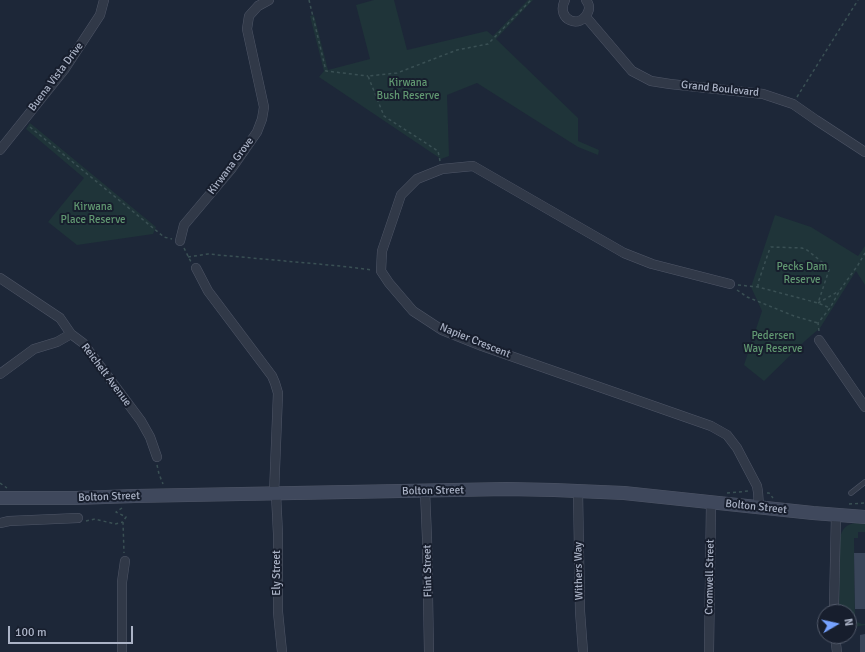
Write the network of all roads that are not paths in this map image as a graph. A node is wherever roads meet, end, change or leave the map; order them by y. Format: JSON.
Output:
{"nodes":[{"id":1,"x":104,"y":0,"type":"edge"},
{"id":2,"x":269,"y":0,"type":"edge"},
{"id":3,"x":564,"y":0,"type":"edge"},
{"id":4,"x":586,"y":0,"type":"edge"},
{"id":5,"x":586,"y":17,"type":"junction"},
{"id":6,"x":0,"y":150,"type":"edge"},
{"id":7,"x":865,"y":152,"type":"edge"},
{"id":8,"x":180,"y":241,"type":"road end"},
{"id":9,"x":196,"y":268,"type":"road end"},
{"id":10,"x":0,"y":278,"type":"edge"},
{"id":11,"x":730,"y":284,"type":"road end"},
{"id":12,"x":71,"y":334,"type":"junction"},
{"id":13,"x":819,"y":340,"type":"road end"},
{"id":14,"x":0,"y":374,"type":"edge"},
{"id":15,"x":865,"y":407,"type":"edge"},
{"id":16,"x":157,"y":457,"type":"road end"},
{"id":17,"x":865,"y":482,"type":"edge"},
{"id":18,"x":425,"y":491,"type":"junction"},
{"id":19,"x":578,"y":491,"type":"junction"},
{"id":20,"x":275,"y":494,"type":"junction"},
{"id":21,"x":850,"y":494,"type":"dead end"},
{"id":22,"x":0,"y":498,"type":"edge"},
{"id":23,"x":711,"y":502,"type":"junction"},
{"id":24,"x":759,"y":507,"type":"junction"},
{"id":25,"x":836,"y":515,"type":"junction"},
{"id":26,"x":865,"y":517,"type":"edge"},
{"id":27,"x":78,"y":518,"type":"road end"},
{"id":28,"x":0,"y":523,"type":"edge"},
{"id":29,"x":125,"y":561,"type":"road end"},
{"id":30,"x":835,"y":604,"type":"edge"},
{"id":31,"x":122,"y":652,"type":"edge"},
{"id":32,"x":282,"y":652,"type":"edge"},
{"id":33,"x":429,"y":652,"type":"edge"},
{"id":34,"x":583,"y":652,"type":"edge"},
{"id":35,"x":709,"y":652,"type":"edge"}],
"edges":[{"from":1,"to":6,"type":"street","name":"Buena Vista Drive"},
{"from":2,"to":8,"type":"street","name":"Kirwana Grove"},
{"from":3,"to":5,"type":"street"},
{"from":4,"to":5,"type":"street"},
{"from":5,"to":7,"type":"street","name":"Grand Boulevard"},
{"from":9,"to":20,"type":"street"},
{"from":10,"to":12,"type":"street","name":"Reichelt Avenue"},
{"from":11,"to":24,"type":"street","name":"Napier Crescent"},
{"from":12,"to":14,"type":"street"},
{"from":12,"to":16,"type":"street","name":"Reichelt Avenue"},
{"from":13,"to":15,"type":"street"},
{"from":17,"to":21,"type":"lane"},
{"from":18,"to":19,"type":"main road","name":"Bolton Street"},
{"from":18,"to":20,"type":"main road","name":"Bolton Street"},
{"from":18,"to":33,"type":"street","name":"Flint Street"},
{"from":19,"to":23,"type":"main road","name":"Bolton Street"},
{"from":19,"to":34,"type":"street","name":"Withers Way"},
{"from":20,"to":22,"type":"main road","name":"Bolton Street"},
{"from":20,"to":32,"type":"street","name":"Ely Street"},
{"from":23,"to":24,"type":"main road","name":"Bolton Street"},
{"from":23,"to":35,"type":"street","name":"Cromwell Street"},
{"from":24,"to":25,"type":"main road","name":"Bolton Street"},
{"from":25,"to":26,"type":"main road","name":"Bolton Street"},
{"from":25,"to":30,"type":"street"},
{"from":27,"to":28,"type":"street","name":"Bolton Street"},
{"from":29,"to":31,"type":"street"}]}
